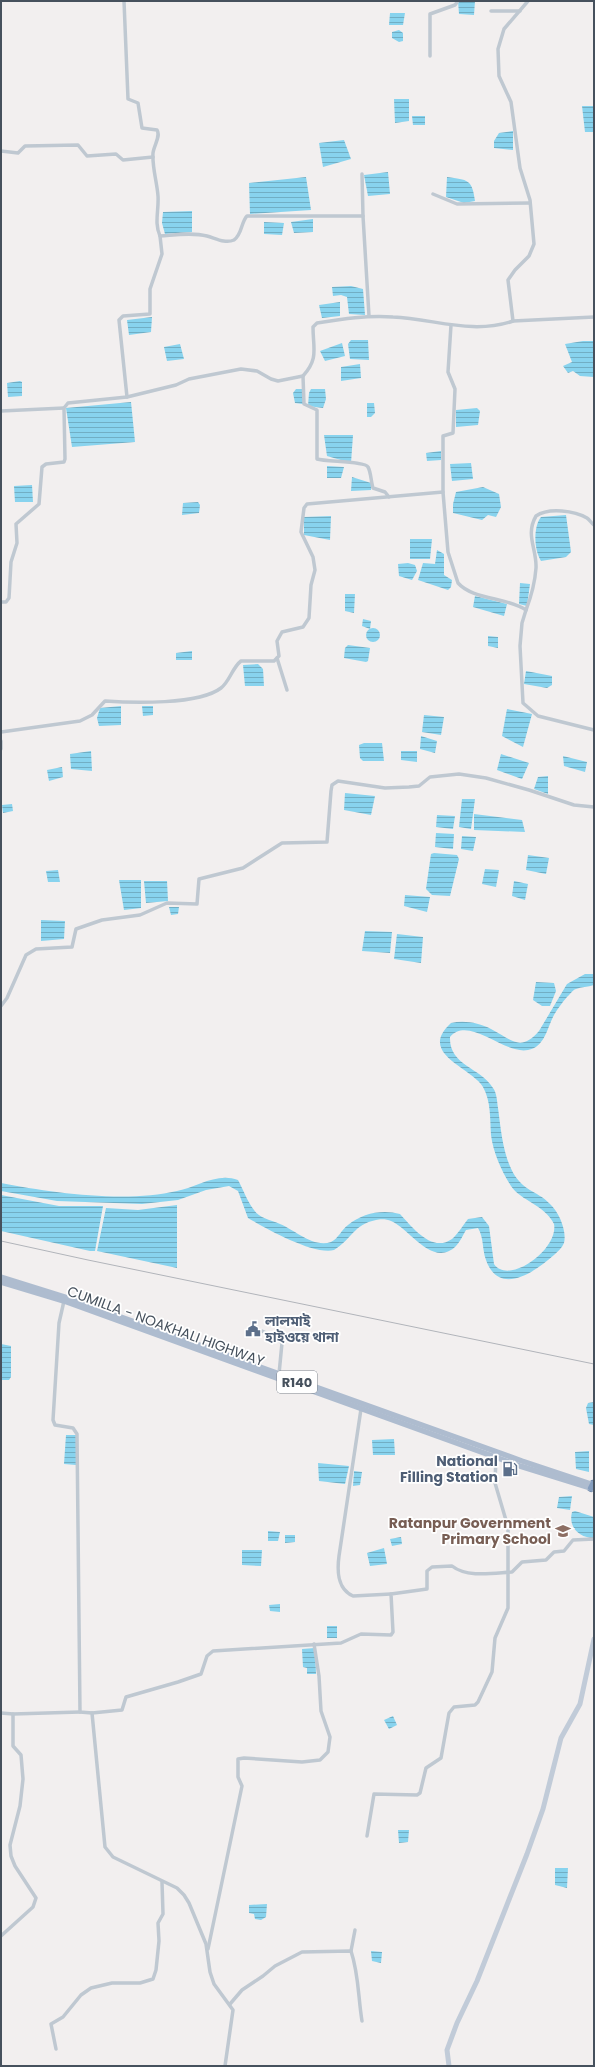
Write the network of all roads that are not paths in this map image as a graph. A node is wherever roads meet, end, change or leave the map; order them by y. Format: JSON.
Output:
{"nodes":[{"id":1,"x":124,"y":1,"type":"edge"},
{"id":2,"x":458,"y":1,"type":"edge"},
{"id":3,"x":528,"y":1,"type":"edge"},
{"id":4,"x":491,"y":11,"type":"dead end"},
{"id":5,"x":520,"y":11,"type":"junction"},
{"id":6,"x":430,"y":56,"type":"dead end"},
{"id":7,"x":1,"y":151,"type":"edge"},
{"id":8,"x":153,"y":157,"type":"junction"},
{"id":9,"x":362,"y":174,"type":"dead end"},
{"id":10,"x":433,"y":194,"type":"dead end"},
{"id":11,"x":530,"y":203,"type":"junction"},
{"id":12,"x":363,"y":216,"type":"junction"},
{"id":13,"x":160,"y":236,"type":"junction"},
{"id":14,"x":369,"y":316,"type":"junction"},
{"id":15,"x":594,"y":317,"type":"edge"},
{"id":16,"x":513,"y":320,"type":"junction"},
{"id":17,"x":451,"y":325,"type":"junction"},
{"id":18,"x":303,"y":376,"type":"junction"},
{"id":19,"x":127,"y":397,"type":"junction"},
{"id":20,"x":64,"y":408,"type":"junction"},
{"id":21,"x":1,"y":411,"type":"edge"},
{"id":22,"x":443,"y":492,"type":"junction"},
{"id":23,"x":389,"y":497,"type":"junction"},
{"id":24,"x":594,"y":525,"type":"edge"},
{"id":25,"x":1,"y":602,"type":"edge"},
{"id":26,"x":526,"y":610,"type":"junction"},
{"id":27,"x":277,"y":658,"type":"junction"},
{"id":28,"x":287,"y":690,"type":"dead end"},
{"id":29,"x":594,"y":730,"type":"edge"},
{"id":30,"x":1,"y":732,"type":"edge"},
{"id":31,"x":1,"y":741,"type":"edge"},
{"id":32,"x":1,"y":749,"type":"edge"},
{"id":33,"x":594,"y":807,"type":"edge"},
{"id":34,"x":1,"y":1006,"type":"edge"},
{"id":35,"x":1,"y":1277,"type":"edge"},
{"id":36,"x":1,"y":1282,"type":"edge"},
{"id":37,"x":64,"y":1301,"type":"junction"},
{"id":38,"x":109,"y":1316,"type":"junction"},
{"id":39,"x":262,"y":1331,"type":"dead end"},
{"id":40,"x":279,"y":1375,"type":"junction"},
{"id":41,"x":361,"y":1409,"type":"junction"},
{"id":42,"x":496,"y":1457,"type":"junction"},
{"id":43,"x":593,"y":1486,"type":"edge"},
{"id":44,"x":594,"y":1539,"type":"edge"},
{"id":45,"x":508,"y":1572,"type":"junction"},
{"id":46,"x":391,"y":1594,"type":"junction"},
{"id":47,"x":594,"y":1639,"type":"edge"},
{"id":48,"x":314,"y":1644,"type":"junction"},
{"id":49,"x":80,"y":1712,"type":"junction"},
{"id":50,"x":1,"y":1713,"type":"edge"},
{"id":51,"x":92,"y":1713,"type":"junction"},
{"id":52,"x":13,"y":1714,"type":"junction"},
{"id":53,"x":367,"y":1836,"type":"dead end"},
{"id":54,"x":162,"y":1882,"type":"junction"},
{"id":55,"x":355,"y":1930,"type":"dead end"},
{"id":56,"x":1,"y":1936,"type":"edge"},
{"id":57,"x":208,"y":1950,"type":"junction"},
{"id":58,"x":351,"y":1951,"type":"junction"},
{"id":59,"x":230,"y":2004,"type":"junction"},
{"id":60,"x":362,"y":2022,"type":"dead end"},
{"id":61,"x":56,"y":2049,"type":"dead end"},
{"id":62,"x":225,"y":2066,"type":"edge"},
{"id":63,"x":449,"y":2066,"type":"edge"}],
"edges":[{"from":1,"to":8,"type":"street"},
{"from":2,"to":6,"type":"street"},
{"from":3,"to":5,"type":"street"},
{"from":4,"to":5,"type":"street"},
{"from":5,"to":11,"type":"street"},
{"from":7,"to":8,"type":"street"},
{"from":8,"to":13,"type":"street"},
{"from":9,"to":12,"type":"street"},
{"from":10,"to":11,"type":"street"},
{"from":11,"to":16,"type":"street"},
{"from":12,"to":13,"type":"street"},
{"from":12,"to":14,"type":"street"},
{"from":13,"to":19,"type":"street"},
{"from":14,"to":17,"type":"street"},
{"from":14,"to":18,"type":"street"},
{"from":15,"to":16,"type":"street"},
{"from":16,"to":17,"type":"street"},
{"from":17,"to":22,"type":"street"},
{"from":18,"to":19,"type":"street"},
{"from":18,"to":23,"type":"street"},
{"from":19,"to":20,"type":"street"},
{"from":20,"to":21,"type":"street"},
{"from":20,"to":25,"type":"street"},
{"from":22,"to":23,"type":"street"},
{"from":22,"to":26,"type":"street"},
{"from":23,"to":27,"type":"street"},
{"from":24,"to":26,"type":"street"},
{"from":26,"to":29,"type":"street"},
{"from":27,"to":28,"type":"street"},
{"from":27,"to":30,"type":"street"},
{"from":31,"to":32,"type":"street"},
{"from":33,"to":34,"type":"street"},
{"from":35,"to":38,"type":"main road","number":"R140"},
{"from":36,"to":37,"type":"main road","name":"CUMILLA - NOAKHALI HIGHWAY","number":"R140"},
{"from":37,"to":38,"type":"main road","name":"CUMILLA - NOAKHALI HIGHWAY","number":"R140"},
{"from":37,"to":49,"type":"street"},
{"from":38,"to":40,"type":"main road","number":"R140"},
{"from":38,"to":41,"type":"main road","name":"CUMILLA - NOAKHALI HIGHWAY","number":"R140"},
{"from":39,"to":40,"type":"street"},
{"from":40,"to":43,"type":"main road","number":"R140"},
{"from":41,"to":42,"type":"main road","name":"CUMILLA - NOAKHALI HIGHWAY","number":"R140"},
{"from":41,"to":46,"type":"street"},
{"from":42,"to":43,"type":"main road","name":"CUMILLA - NOAKHALI HIGHWAY","number":"R140"},
{"from":42,"to":45,"type":"street"},
{"from":44,"to":45,"type":"street"},
{"from":45,"to":46,"type":"street"},
{"from":45,"to":53,"type":"street"},
{"from":46,"to":48,"type":"street"},
{"from":47,"to":63,"type":"main road"},
{"from":48,"to":51,"type":"street"},
{"from":48,"to":57,"type":"street"},
{"from":49,"to":51,"type":"street"},
{"from":49,"to":52,"type":"street"},
{"from":50,"to":52,"type":"street"},
{"from":51,"to":54,"type":"street"},
{"from":52,"to":56,"type":"street"},
{"from":54,"to":57,"type":"street"},
{"from":54,"to":61,"type":"street"},
{"from":55,"to":58,"type":"street"},
{"from":57,"to":59,"type":"street"},
{"from":58,"to":59,"type":"street"},
{"from":58,"to":60,"type":"street"},
{"from":59,"to":62,"type":"street"}]}
